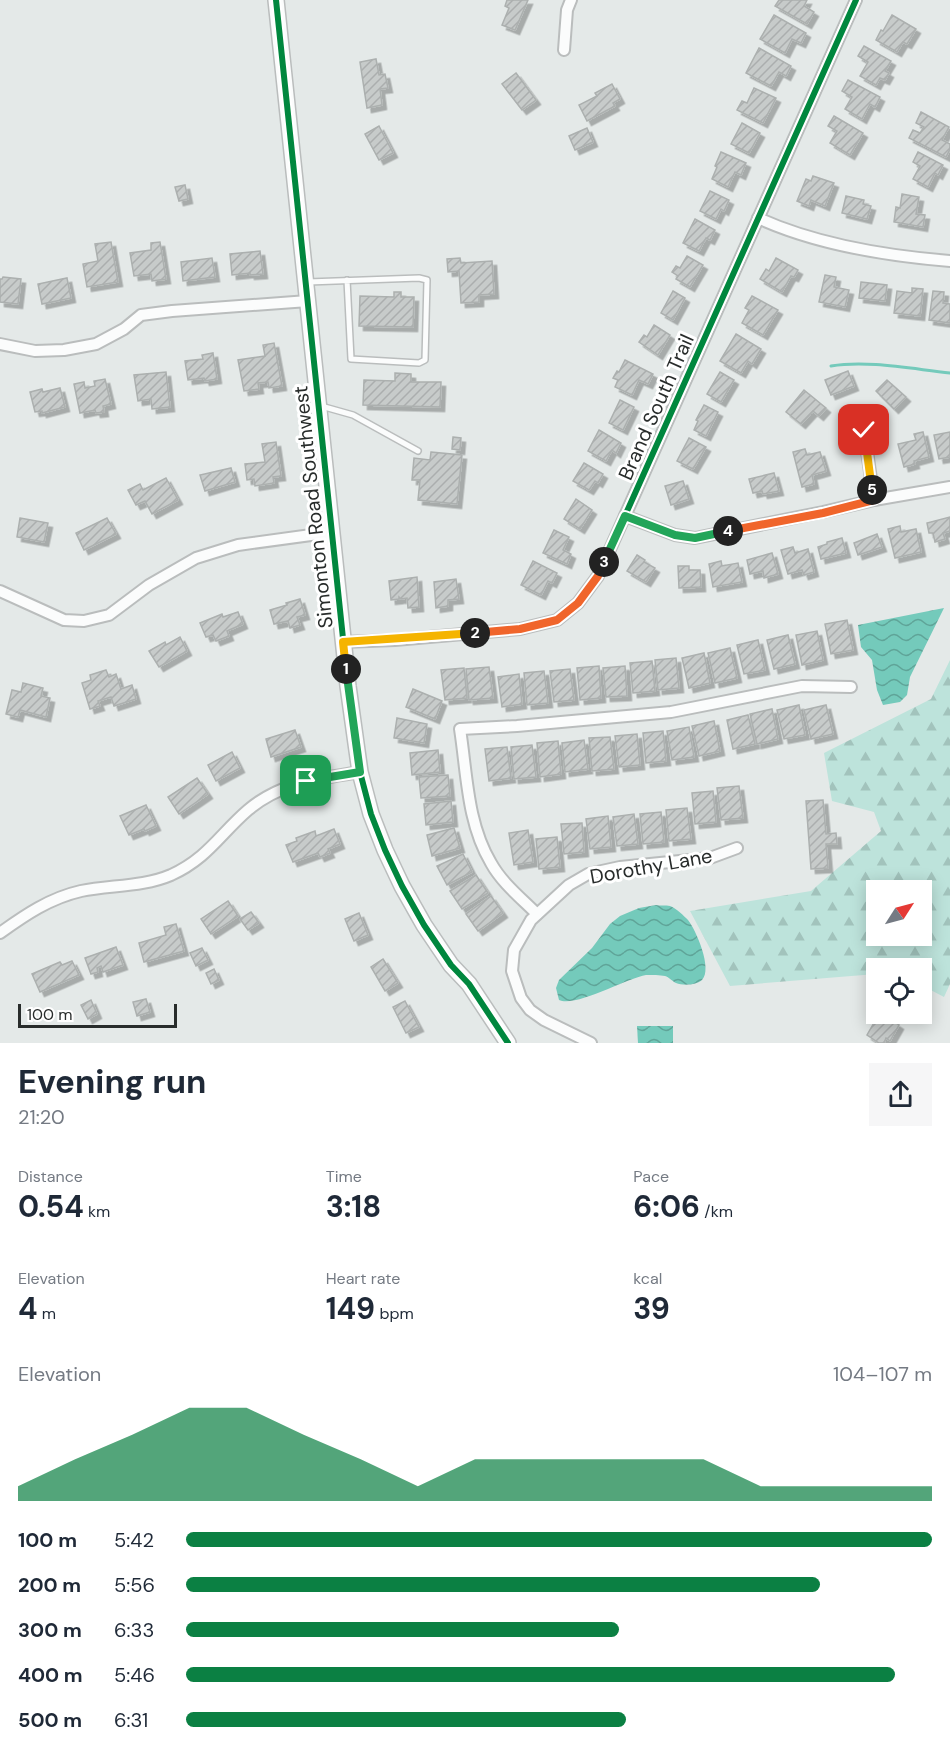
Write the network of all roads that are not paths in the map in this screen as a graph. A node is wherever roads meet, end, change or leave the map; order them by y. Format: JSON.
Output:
{"nodes":[{"id":1,"x":276,"y":0,"type":"edge"},
{"id":2,"x":571,"y":0,"type":"edge"},
{"id":3,"x":856,"y":0,"type":"edge"},
{"id":4,"x":564,"y":50,"type":"dead end"},
{"id":5,"x":759,"y":218,"type":"junction"},
{"id":6,"x":950,"y":261,"type":"edge"},
{"id":7,"x":347,"y":280,"type":"junction"},
{"id":8,"x":306,"y":282,"type":"junction"},
{"id":9,"x":308,"y":301,"type":"junction"},
{"id":10,"x":0,"y":345,"type":"edge"},
{"id":11,"x":319,"y":406,"type":"junction"},
{"id":12,"x":864,"y":430,"type":"dead end"},
{"id":13,"x":418,"y":451,"type":"dead end"},
{"id":14,"x":950,"y":487,"type":"edge"},
{"id":15,"x":874,"y":500,"type":"junction"},
{"id":16,"x":625,"y":516,"type":"junction"},
{"id":17,"x":333,"y":531,"type":"junction"},
{"id":18,"x":0,"y":591,"type":"edge"},
{"id":19,"x":343,"y":642,"type":"junction"},
{"id":20,"x":851,"y":687,"type":"dead end"},
{"id":21,"x":360,"y":772,"type":"junction"},
{"id":22,"x":737,"y":848,"type":"dead end"},
{"id":23,"x":537,"y":914,"type":"junction"},
{"id":24,"x":0,"y":933,"type":"edge"},
{"id":25,"x":452,"y":965,"type":"junction"},
{"id":26,"x":584,"y":1041,"type":"edge"},
{"id":27,"x":496,"y":1043,"type":"edge"},
{"id":28,"x":508,"y":1043,"type":"edge"}],
"edges":[{"from":1,"to":8,"type":"street","name":"Simonton Road Southwest"},
{"from":2,"to":4,"type":"street"},
{"from":3,"to":5,"type":"street","name":"Brand South Trail"},
{"from":5,"to":6,"type":"street"},
{"from":5,"to":16,"type":"street","name":"Brand South Trail"},
{"from":7,"to":7,"type":"lane"},
{"from":7,"to":8,"type":"lane"},
{"from":8,"to":9,"type":"street","name":"Simonton Road Southwest"},
{"from":9,"to":10,"type":"street"},
{"from":9,"to":11,"type":"street","name":"Simonton Road Southwest"},
{"from":11,"to":13,"type":"lane"},
{"from":11,"to":17,"type":"street","name":"Simonton Road Southwest"},
{"from":12,"to":15,"type":"street"},
{"from":14,"to":15,"type":"street"},
{"from":15,"to":16,"type":"street"},
{"from":16,"to":19,"type":"street","name":"Brand South Trail"},
{"from":17,"to":18,"type":"street"},
{"from":17,"to":19,"type":"street","name":"Simonton Road Southwest"},
{"from":19,"to":21,"type":"street","name":"Simonton Road Southwest"},
{"from":20,"to":23,"type":"street"},
{"from":21,"to":24,"type":"street"},
{"from":21,"to":25,"type":"street","name":"Simonton Road Southwest"},
{"from":22,"to":23,"type":"street","name":"Dorothy Lane"},
{"from":23,"to":26,"type":"street","name":"Dorothy Lane"},
{"from":25,"to":27,"type":"street","name":"Simonton Road Southwest"},
{"from":25,"to":28,"type":"street","name":"Simonton Road Southwest"}]}
